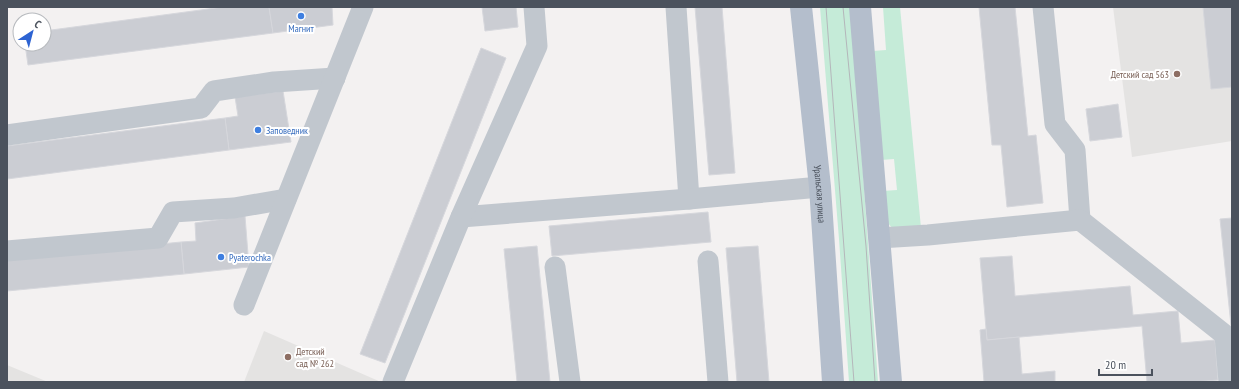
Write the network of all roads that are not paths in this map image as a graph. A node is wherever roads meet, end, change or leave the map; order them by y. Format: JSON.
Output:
{"nodes":[{"id":1,"x":363,"y":7,"type":"edge"},
{"id":2,"x":534,"y":7,"type":"edge"},
{"id":3,"x":676,"y":7,"type":"edge"},
{"id":4,"x":801,"y":7,"type":"edge"},
{"id":5,"x":860,"y":7,"type":"edge"},
{"id":6,"x":1044,"y":7,"type":"edge"},
{"id":7,"x":335,"y":78,"type":"junction"},
{"id":8,"x":7,"y":135,"type":"edge"},
{"id":9,"x":820,"y":187,"type":"junction"},
{"id":10,"x":286,"y":199,"type":"junction"},
{"id":11,"x":689,"y":199,"type":"junction"},
{"id":12,"x":462,"y":217,"type":"junction"},
{"id":13,"x":1080,"y":220,"type":"junction"},
{"id":14,"x":879,"y":238,"type":"junction"},
{"id":15,"x":7,"y":251,"type":"edge"},
{"id":16,"x":708,"y":261,"type":"dead end"},
{"id":17,"x":556,"y":267,"type":"dead end"},
{"id":18,"x":244,"y":305,"type":"dead end"},
{"id":19,"x":393,"y":382,"type":"edge"},
{"id":20,"x":570,"y":382,"type":"edge"},
{"id":21,"x":718,"y":382,"type":"edge"},
{"id":22,"x":833,"y":382,"type":"edge"},
{"id":23,"x":891,"y":382,"type":"edge"},
{"id":24,"x":1229,"y":382,"type":"edge"}],
"edges":[{"from":1,"to":7,"type":"street"},
{"from":2,"to":12,"type":"street"},
{"from":3,"to":11,"type":"street"},
{"from":4,"to":9,"type":"main road","name":"Уральская улица"},
{"from":5,"to":14,"type":"main road"},
{"from":6,"to":13,"type":"street"},
{"from":7,"to":8,"type":"street"},
{"from":7,"to":10,"type":"street"},
{"from":9,"to":11,"type":"street"},
{"from":9,"to":22,"type":"main road","name":"Уральская улица"},
{"from":10,"to":15,"type":"street"},
{"from":10,"to":18,"type":"street"},
{"from":11,"to":12,"type":"street"},
{"from":12,"to":19,"type":"street"},
{"from":13,"to":14,"type":"street"},
{"from":13,"to":24,"type":"street"},
{"from":14,"to":23,"type":"main road"},
{"from":16,"to":21,"type":"street"},
{"from":17,"to":20,"type":"street"}]}
